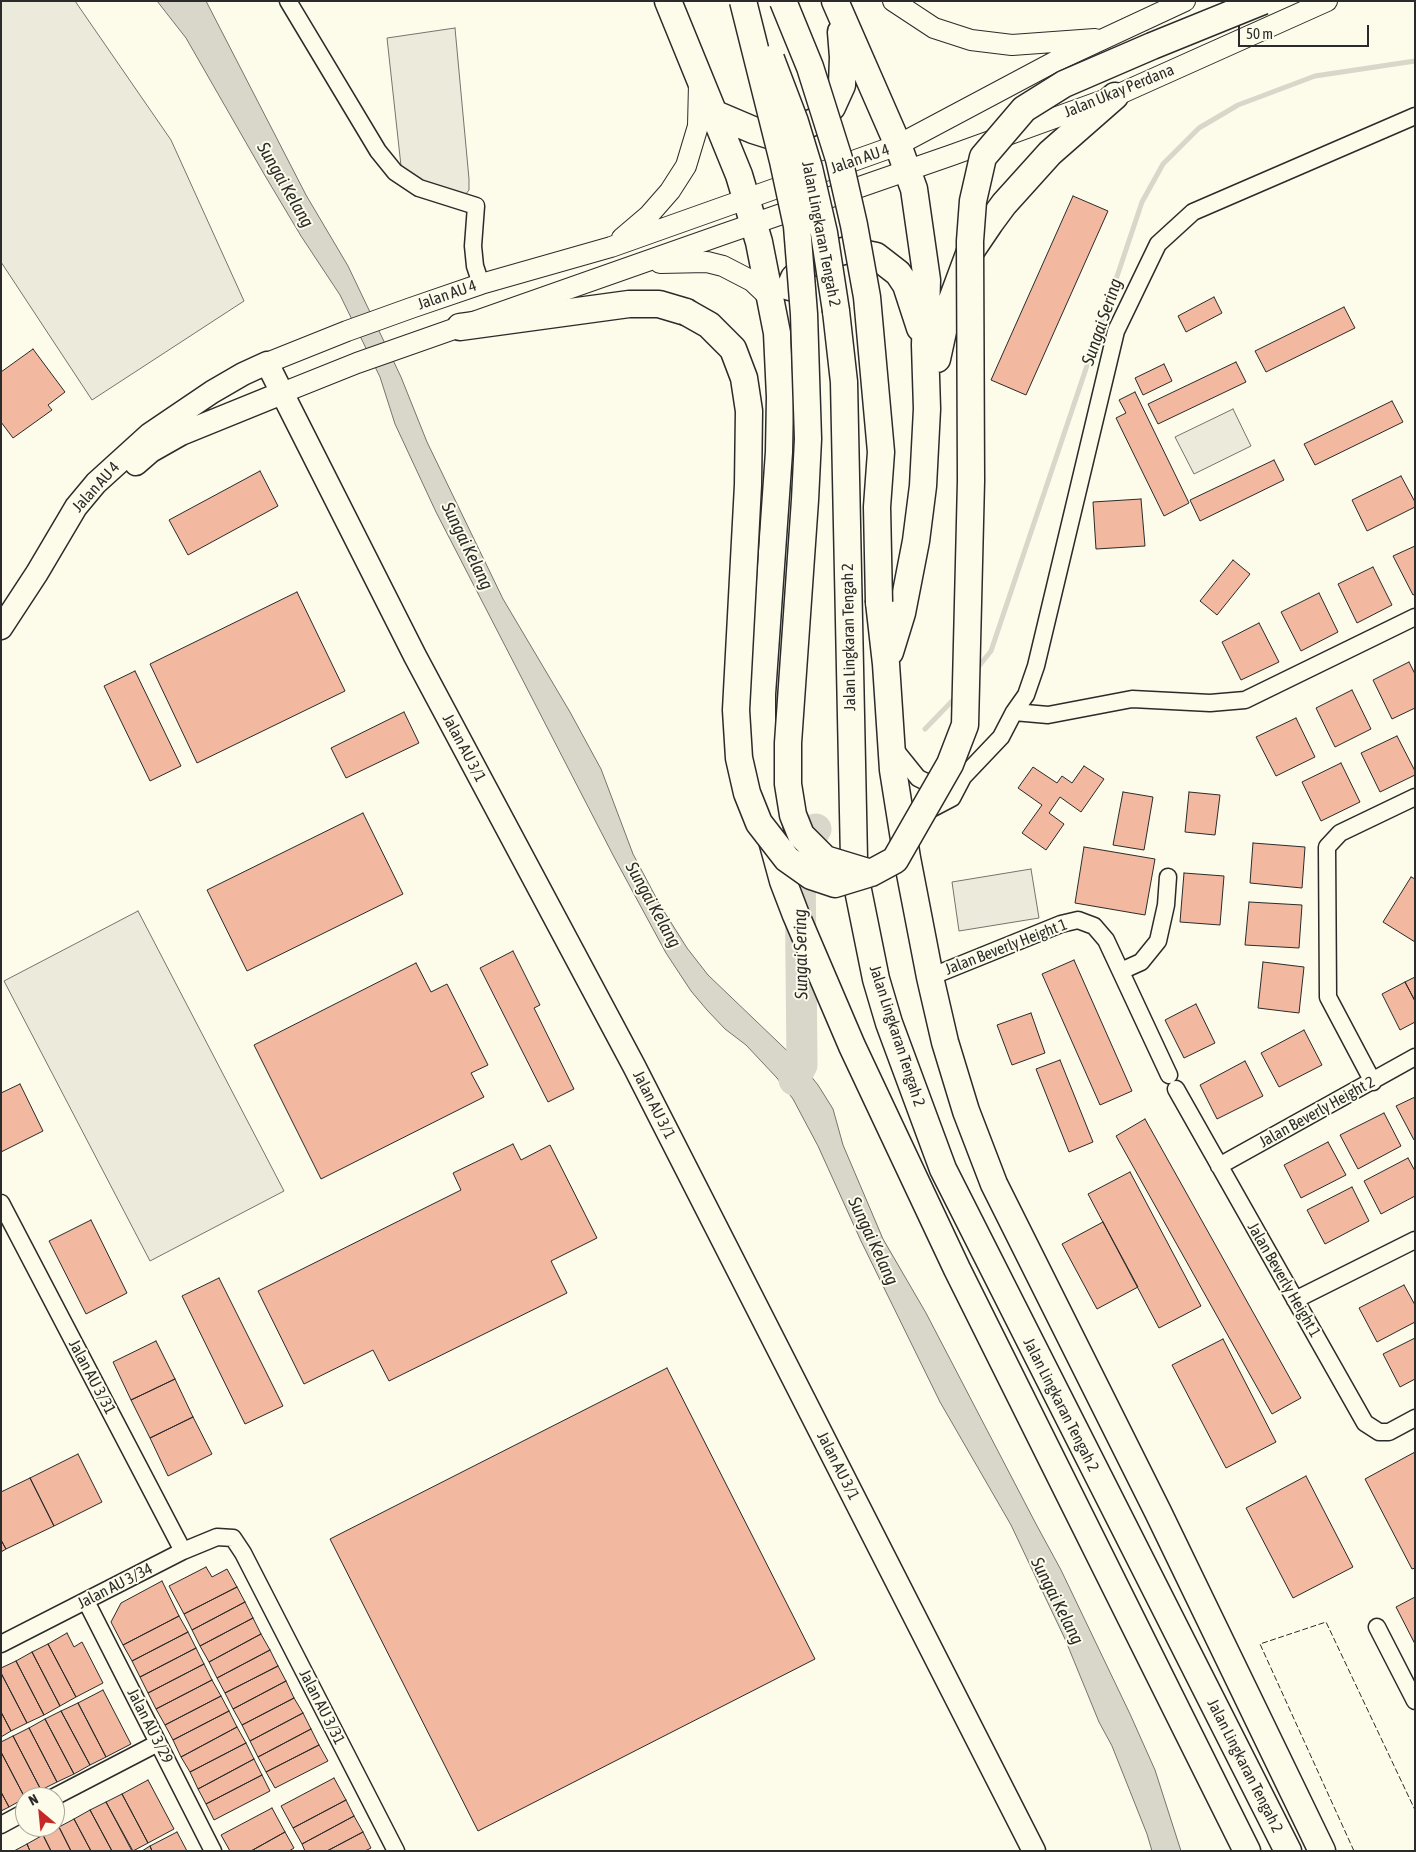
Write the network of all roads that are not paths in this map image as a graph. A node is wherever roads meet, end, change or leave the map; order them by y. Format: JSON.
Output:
{"nodes":[{"id":1,"x":288,"y":1,"type":"edge"},
{"id":2,"x":668,"y":1,"type":"edge"},
{"id":3,"x":745,"y":1,"type":"edge"},
{"id":4,"x":783,"y":1,"type":"edge"},
{"id":5,"x":892,"y":1,"type":"edge"},
{"id":6,"x":1185,"y":1,"type":"edge"},
{"id":7,"x":1263,"y":1,"type":"edge"},
{"id":8,"x":1327,"y":1,"type":"edge"},
{"id":9,"x":837,"y":7,"type":"edge"},
{"id":10,"x":1107,"y":38,"type":"junction"},
{"id":11,"x":699,"y":78,"type":"junction"},
{"id":12,"x":1115,"y":96,"type":"junction"},
{"id":13,"x":713,"y":112,"type":"junction"},
{"id":14,"x":1415,"y":116,"type":"edge"},
{"id":15,"x":898,"y":145,"type":"junction"},
{"id":16,"x":907,"y":171,"type":"junction"},
{"id":17,"x":746,"y":199,"type":"junction"},
{"id":18,"x":754,"y":223,"type":"junction"},
{"id":19,"x":611,"y":247,"type":"junction"},
{"id":20,"x":633,"y":266,"type":"junction"},
{"id":21,"x":481,"y":284,"type":"junction"},
{"id":22,"x":772,"y":299,"type":"junction"},
{"id":23,"x":460,"y":327,"type":"junction"},
{"id":24,"x":777,"y":334,"type":"junction"},
{"id":25,"x":925,"y":345,"type":"junction"},
{"id":26,"x":267,"y":363,"type":"junction"},
{"id":27,"x":282,"y":393,"type":"junction"},
{"id":28,"x":927,"y":410,"type":"junction"},
{"id":29,"x":54,"y":542,"type":"junction"},
{"id":30,"x":1415,"y":616,"type":"edge"},
{"id":31,"x":1,"y":628,"type":"edge"},
{"id":32,"x":886,"y":664,"type":"junction"},
{"id":33,"x":1014,"y":712,"type":"junction"},
{"id":34,"x":893,"y":747,"type":"junction"},
{"id":35,"x":963,"y":777,"type":"junction"},
{"id":36,"x":1415,"y":797,"type":"edge"},
{"id":37,"x":907,"y":858,"type":"junction"},
{"id":38,"x":871,"y":873,"type":"junction"},
{"id":39,"x":1168,"y":877,"type":"dead end"},
{"id":40,"x":1121,"y":971,"type":"junction"},
{"id":41,"x":930,"y":976,"type":"junction"},
{"id":42,"x":1415,"y":1057,"type":"edge"},
{"id":43,"x":1373,"y":1082,"type":"junction"},
{"id":44,"x":1219,"y":1166,"type":"junction"},
{"id":45,"x":1,"y":1203,"type":"edge"},
{"id":46,"x":1415,"y":1240,"type":"edge"},
{"id":47,"x":1295,"y":1300,"type":"junction"},
{"id":48,"x":1415,"y":1418,"type":"edge"},
{"id":49,"x":233,"y":1538,"type":"joint"},
{"id":50,"x":183,"y":1551,"type":"junction"},
{"id":51,"x":86,"y":1601,"type":"junction"},
{"id":52,"x":1377,"y":1627,"type":"dead end"},
{"id":53,"x":1,"y":1644,"type":"edge"},
{"id":54,"x":1415,"y":1701,"type":"edge"},
{"id":55,"x":158,"y":1742,"type":"junction"},
{"id":56,"x":65,"y":1791,"type":"edge"},
{"id":57,"x":15,"y":1817,"type":"edge"},
{"id":58,"x":1,"y":1825,"type":"edge"},
{"id":59,"x":213,"y":1851,"type":"edge"},
{"id":60,"x":396,"y":1851,"type":"edge"},
{"id":61,"x":1034,"y":1851,"type":"edge"},
{"id":62,"x":1247,"y":1851,"type":"edge"},
{"id":63,"x":1288,"y":1851,"type":"edge"},
{"id":64,"x":1322,"y":1851,"type":"edge"}],
"edges":[{"from":1,"to":21,"type":"street"},
{"from":2,"to":11,"type":"highway"},
{"from":3,"to":38,"type":"highway","bridge":true},
{"from":3,"to":63,"type":"highway","name":"Jalan Lingkaran Tengah 2","bridge":true},
{"from":4,"to":32,"type":"highway","name":"Jalan Lingkaran Tengah 2","bridge":true},
{"from":5,"to":10,"type":"street"},
{"from":6,"to":10,"type":"street"},
{"from":7,"to":38,"type":"highway","bridge":true},
{"from":8,"to":12,"type":"street","name":"Jalan Ukay Perdana"},
{"from":9,"to":13,"type":"highway"},
{"from":9,"to":15,"type":"highway"},
{"from":10,"to":15,"type":"street"},
{"from":11,"to":13,"type":"highway"},
{"from":11,"to":19,"type":"street"},
{"from":12,"to":16,"type":"street","name":"Jalan Ukay Perdana"},
{"from":12,"to":28,"type":"highway"},
{"from":13,"to":17,"type":"highway"},
{"from":14,"to":33,"type":"street"},
{"from":15,"to":16,"type":"highway"},
{"from":15,"to":17,"type":"street","name":"Jalan AU 4"},
{"from":16,"to":18,"type":"street","name":"Jalan AU 4"},
{"from":16,"to":25,"type":"highway"},
{"from":17,"to":18,"type":"highway"},
{"from":17,"to":19,"type":"street","name":"Jalan AU 4"},
{"from":18,"to":20,"type":"street","name":"Jalan AU 4"},
{"from":18,"to":22,"type":"highway"},
{"from":19,"to":21,"type":"street","name":"Jalan AU 4"},
{"from":20,"to":22,"type":"street"},
{"from":20,"to":23,"type":"street","name":"Jalan AU 4"},
{"from":21,"to":26,"type":"street","name":"Jalan AU 4"},
{"from":22,"to":24,"type":"highway"},
{"from":23,"to":27,"type":"street","name":"Jalan AU 4"},
{"from":23,"to":38,"type":"highway","bridge":true},
{"from":24,"to":25,"type":"highway"},
{"from":24,"to":62,"type":"highway","bridge":true},
{"from":25,"to":28,"type":"highway"},
{"from":26,"to":27,"type":"main road","name":"Jalan AU 3/1"},
{"from":26,"to":29,"type":"main road","name":"Jalan AU 4"},
{"from":27,"to":29,"type":"main road","name":"Jalan AU 4"},
{"from":27,"to":61,"type":"main road","name":"Jalan AU 3/1"},
{"from":28,"to":32,"type":"highway"},
{"from":29,"to":31,"type":"main road","name":"Jalan AU 4"},
{"from":30,"to":33,"type":"street"},
{"from":32,"to":34,"type":"highway","name":"Jalan Lingkaran Tengah 2"},
{"from":33,"to":35,"type":"street"},
{"from":34,"to":35,"type":"street"},
{"from":34,"to":37,"type":"highway","name":"Jalan Lingkaran Tengah 2"},
{"from":35,"to":37,"type":"street"},
{"from":36,"to":43,"type":"street"},
{"from":37,"to":41,"type":"highway","name":"Jalan Lingkaran Tengah 2"},
{"from":39,"to":40,"type":"street"},
{"from":40,"to":41,"type":"street","name":"Jalan Beverly Height 1"},
{"from":40,"to":44,"type":"street","name":"Jalan Beverly Height 1"},
{"from":41,"to":64,"type":"highway","name":"Jalan Lingkaran Tengah 2"},
{"from":42,"to":43,"type":"street","name":"Jalan Beverly Height 2"},
{"from":43,"to":44,"type":"street","name":"Jalan Beverly Height 2"},
{"from":44,"to":47,"type":"street","name":"Jalan Beverly Height 1"},
{"from":45,"to":50,"type":"street","name":"Jalan AU 3/31"},
{"from":46,"to":47,"type":"street"},
{"from":47,"to":48,"type":"street","name":"Jalan Beverly Height 1"},
{"from":49,"to":50,"type":"street","name":"Jalan AU 3/34"},
{"from":49,"to":60,"type":"street","name":"Jalan AU 3/31"},
{"from":50,"to":51,"type":"street","name":"Jalan AU 3/34"},
{"from":51,"to":53,"type":"street","name":"Jalan AU 3/34"},
{"from":51,"to":55,"type":"street","name":"Jalan AU 3/29"},
{"from":52,"to":54,"type":"street"},
{"from":55,"to":56,"type":"street"},
{"from":55,"to":59,"type":"street","name":"Jalan AU 3/29"},
{"from":57,"to":58,"type":"street"}]}
